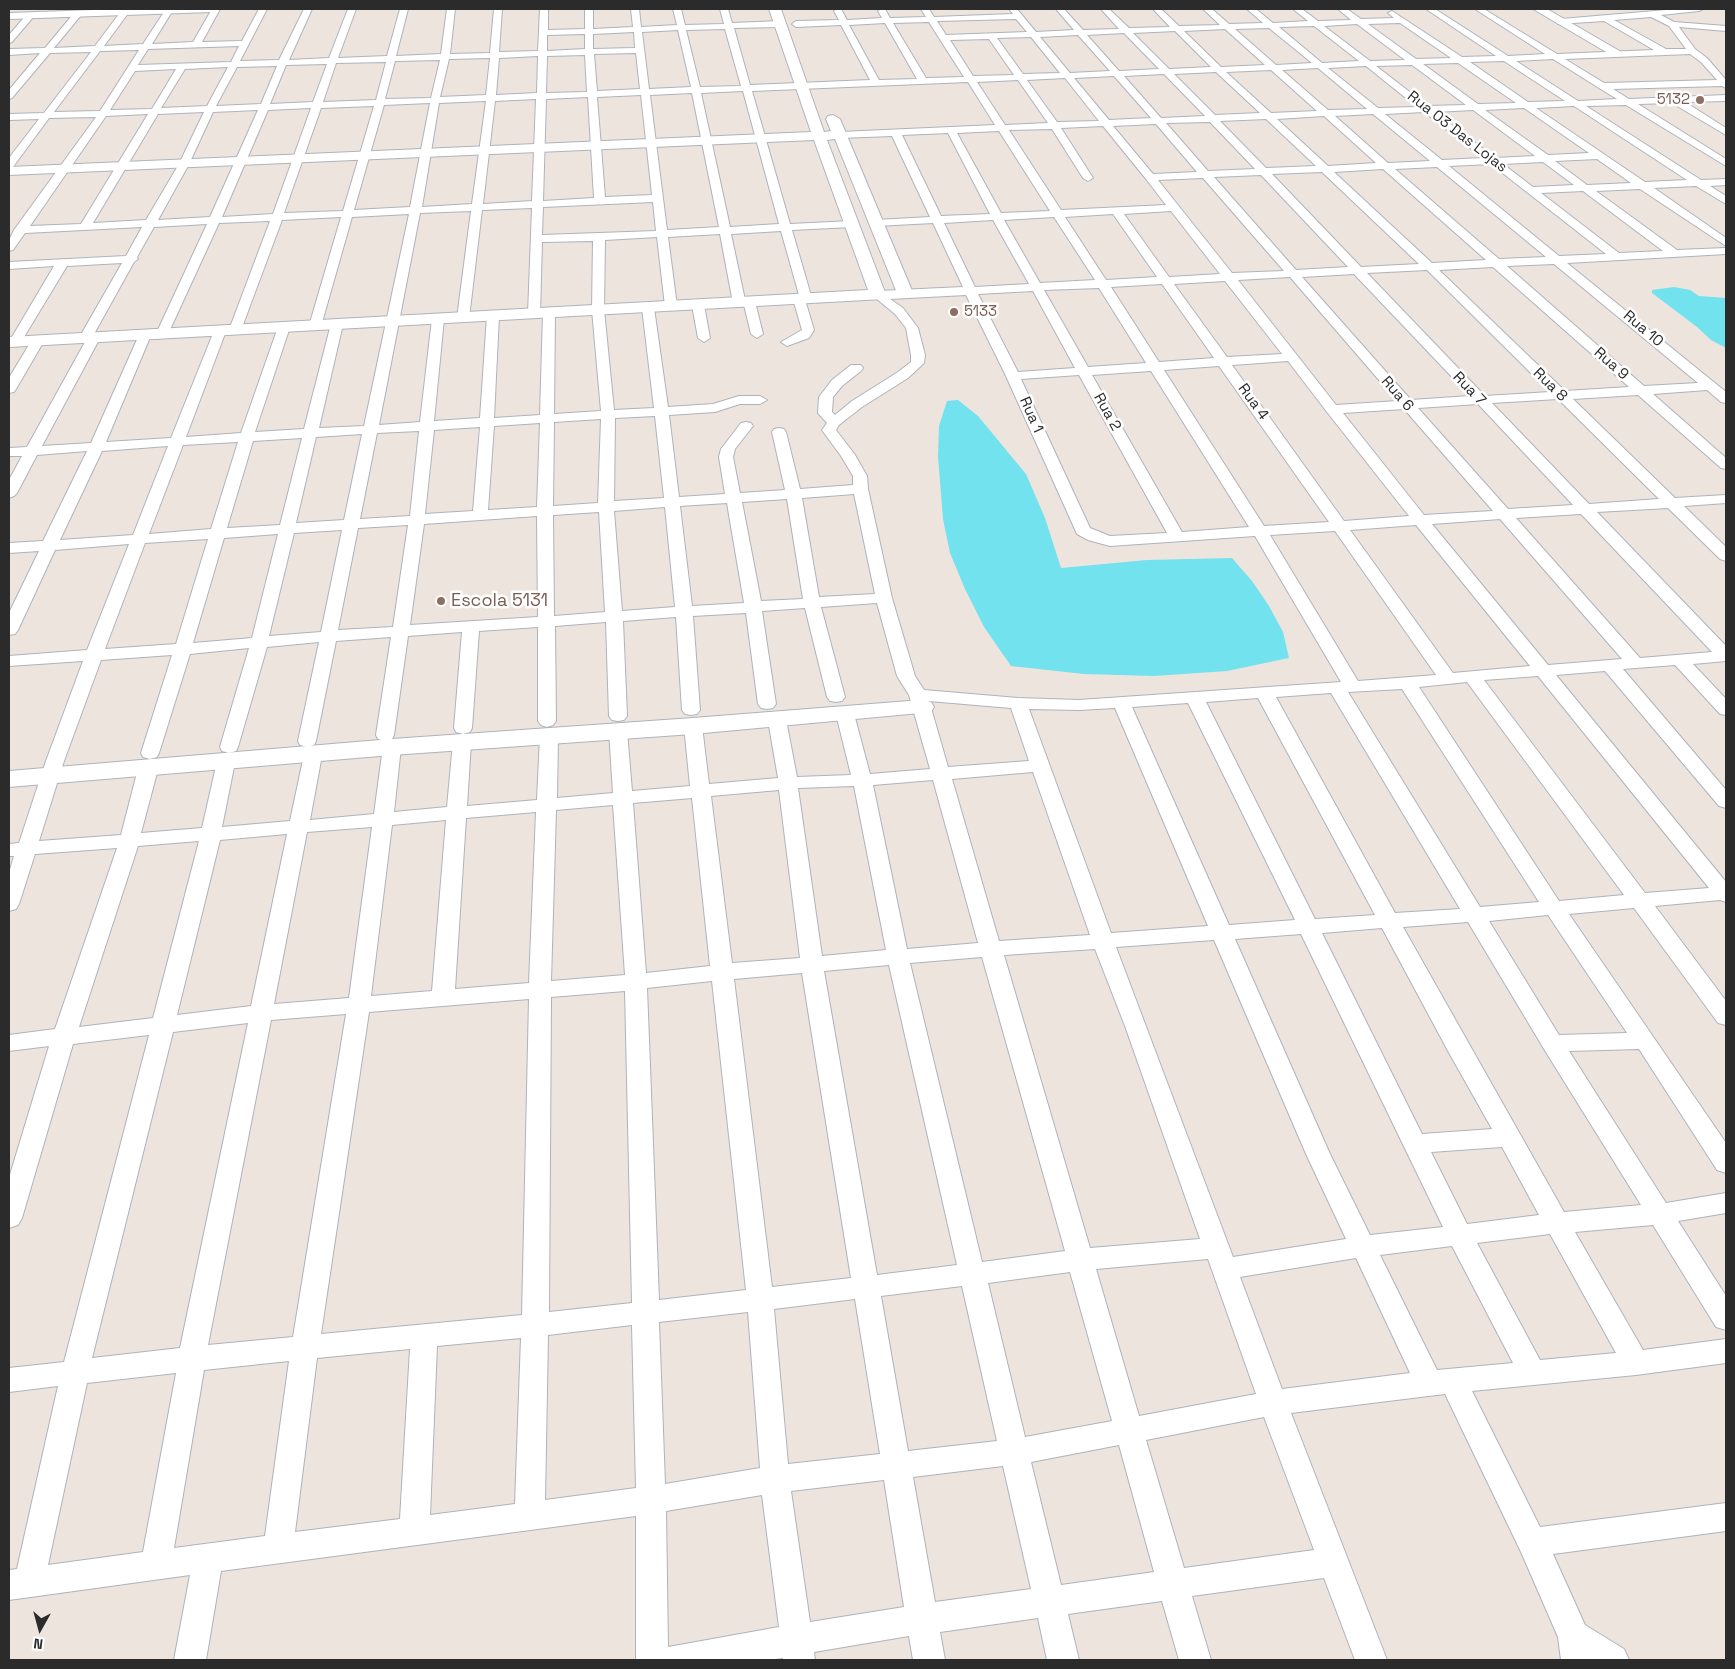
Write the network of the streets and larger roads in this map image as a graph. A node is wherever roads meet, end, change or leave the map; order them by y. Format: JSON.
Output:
{"nodes":[{"id":1,"x":112,"y":9,"type":"edge"},
{"id":2,"x":212,"y":9,"type":"edge"},
{"id":3,"x":216,"y":9,"type":"edge"},
{"id":4,"x":263,"y":9,"type":"edge"},
{"id":5,"x":308,"y":9,"type":"edge"},
{"id":6,"x":352,"y":9,"type":"edge"},
{"id":7,"x":404,"y":9,"type":"edge"},
{"id":8,"x":452,"y":9,"type":"edge"},
{"id":9,"x":498,"y":9,"type":"edge"},
{"id":10,"x":544,"y":9,"type":"edge"},
{"id":11,"x":589,"y":9,"type":"edge"},
{"id":12,"x":635,"y":9,"type":"edge"},
{"id":13,"x":677,"y":9,"type":"edge"},
{"id":14,"x":724,"y":9,"type":"edge"},
{"id":15,"x":775,"y":9,"type":"edge"},
{"id":16,"x":790,"y":9,"type":"edge"},
{"id":17,"x":837,"y":9,"type":"edge"},
{"id":18,"x":881,"y":9,"type":"edge"},
{"id":19,"x":925,"y":9,"type":"edge"},
{"id":20,"x":971,"y":9,"type":"edge"},
{"id":21,"x":1060,"y":9,"type":"edge"},
{"id":22,"x":1105,"y":9,"type":"edge"},
{"id":23,"x":1157,"y":9,"type":"edge"},
{"id":24,"x":1207,"y":9,"type":"edge"},
{"id":25,"x":1251,"y":9,"type":"edge"},
{"id":26,"x":1297,"y":9,"type":"edge"},
{"id":27,"x":1342,"y":9,"type":"edge"},
{"id":28,"x":1386,"y":9,"type":"edge"},
{"id":29,"x":1430,"y":9,"type":"edge"},
{"id":30,"x":1479,"y":9,"type":"edge"},
{"id":31,"x":1528,"y":9,"type":"edge"},
{"id":32,"x":1540,"y":9,"type":"edge"},
{"id":33,"x":1699,"y":9,"type":"edge"},
{"id":34,"x":121,"y":10,"type":"edge"},
{"id":35,"x":169,"y":10,"type":"junction"},
{"id":36,"x":1674,"y":10,"type":"edge"},
{"id":37,"x":9,"y":12,"type":"edge"},
{"id":38,"x":1016,"y":12,"type":"edge"},
{"id":39,"x":78,"y":14,"type":"junction"},
{"id":40,"x":1652,"y":14,"type":"junction"},
{"id":41,"x":31,"y":15,"type":"junction"},
{"id":42,"x":9,"y":16,"type":"edge"},
{"id":43,"x":977,"y":17,"type":"junction"},
{"id":44,"x":1605,"y":18,"type":"junction"},
{"id":45,"x":932,"y":19,"type":"junction"},
{"id":46,"x":887,"y":20,"type":"junction"},
{"id":47,"x":1403,"y":20,"type":"junction"},
{"id":48,"x":843,"y":22,"type":"junction"},
{"id":49,"x":1360,"y":22,"type":"junction"},
{"id":50,"x":1561,"y":22,"type":"junction"},
{"id":51,"x":781,"y":24,"type":"junction"},
{"id":52,"x":796,"y":24,"type":"junction"},
{"id":53,"x":1317,"y":24,"type":"junction"},
{"id":54,"x":1672,"y":24,"type":"junction"},
{"id":55,"x":728,"y":26,"type":"junction"},
{"id":56,"x":1271,"y":26,"type":"junction"},
{"id":57,"x":1228,"y":27,"type":"junction"},
{"id":58,"x":681,"y":28,"type":"junction"},
{"id":59,"x":1726,"y":28,"type":"edge"},
{"id":60,"x":638,"y":29,"type":"junction"},
{"id":61,"x":1178,"y":29,"type":"junction"},
{"id":62,"x":589,"y":31,"type":"junction"},
{"id":63,"x":1126,"y":31,"type":"junction"},
{"id":64,"x":543,"y":33,"type":"junction"},
{"id":65,"x":1080,"y":33,"type":"junction"},
{"id":66,"x":1035,"y":35,"type":"junction"},
{"id":67,"x":991,"y":36,"type":"junction"},
{"id":68,"x":943,"y":38,"type":"junction"},
{"id":69,"x":9,"y":40,"type":"edge"},
{"id":70,"x":802,"y":41,"type":"dead end"},
{"id":71,"x":244,"y":43,"type":"junction"},
{"id":72,"x":196,"y":45,"type":"junction"},
{"id":73,"x":146,"y":47,"type":"junction"},
{"id":74,"x":95,"y":49,"type":"junction"},
{"id":75,"x":46,"y":50,"type":"junction"},
{"id":76,"x":640,"y":50,"type":"junction"},
{"id":77,"x":589,"y":51,"type":"junction"},
{"id":78,"x":1692,"y":51,"type":"junction"},
{"id":79,"x":9,"y":52,"type":"edge"},
{"id":80,"x":1664,"y":52,"type":"junction"},
{"id":81,"x":542,"y":53,"type":"junction"},
{"id":82,"x":1603,"y":53,"type":"junction"},
{"id":83,"x":1618,"y":53,"type":"junction"},
{"id":84,"x":494,"y":55,"type":"junction"},
{"id":85,"x":1554,"y":55,"type":"junction"},
{"id":86,"x":445,"y":56,"type":"junction"},
{"id":87,"x":1504,"y":57,"type":"junction"},
{"id":88,"x":390,"y":58,"type":"junction"},
{"id":89,"x":1460,"y":59,"type":"junction"},
{"id":90,"x":332,"y":60,"type":"junction"},
{"id":91,"x":1704,"y":60,"type":"junction"},
{"id":92,"x":1416,"y":61,"type":"junction"},
{"id":93,"x":1719,"y":61,"type":"dead end"},
{"id":94,"x":283,"y":62,"type":"junction"},
{"id":95,"x":233,"y":64,"type":"junction"},
{"id":96,"x":1369,"y":64,"type":"junction"},
{"id":97,"x":1320,"y":65,"type":"junction"},
{"id":98,"x":182,"y":66,"type":"junction"},
{"id":99,"x":1272,"y":67,"type":"junction"},
{"id":100,"x":131,"y":68,"type":"junction"},
{"id":101,"x":1218,"y":69,"type":"junction"},
{"id":102,"x":1165,"y":71,"type":"junction"},
{"id":103,"x":1117,"y":72,"type":"junction"},
{"id":104,"x":1601,"y":73,"type":"dead end"},
{"id":105,"x":1068,"y":74,"type":"junction"},
{"id":106,"x":1583,"y":74,"type":"junction"},
{"id":107,"x":1018,"y":76,"type":"junction"},
{"id":108,"x":971,"y":78,"type":"junction"},
{"id":109,"x":816,"y":80,"type":"junction"},
{"id":110,"x":922,"y":80,"type":"junction"},
{"id":111,"x":875,"y":82,"type":"junction"},
{"id":112,"x":1726,"y":84,"type":"edge"},
{"id":113,"x":801,"y":85,"type":"junction"},
{"id":114,"x":1602,"y":86,"type":"junction"},
{"id":115,"x":747,"y":87,"type":"junction"},
{"id":116,"x":697,"y":89,"type":"junction"},
{"id":117,"x":644,"y":91,"type":"junction"},
{"id":118,"x":594,"y":93,"type":"junction"},
{"id":119,"x":542,"y":95,"type":"junction"},
{"id":120,"x":9,"y":96,"type":"edge"},
{"id":121,"x":491,"y":97,"type":"junction"},
{"id":122,"x":1726,"y":98,"type":"edge"},
{"id":123,"x":435,"y":99,"type":"junction"},
{"id":124,"x":1674,"y":100,"type":"junction"},
{"id":125,"x":380,"y":101,"type":"junction"},
{"id":126,"x":1626,"y":101,"type":"junction"},
{"id":127,"x":317,"y":104,"type":"junction"},
{"id":128,"x":1577,"y":104,"type":"junction"},
{"id":129,"x":266,"y":106,"type":"junction"},
{"id":130,"x":1526,"y":106,"type":"junction"},
{"id":131,"x":1478,"y":107,"type":"junction"},
{"id":132,"x":210,"y":109,"type":"junction"},
{"id":133,"x":1427,"y":109,"type":"junction"},
{"id":134,"x":156,"y":111,"type":"junction"},
{"id":135,"x":1377,"y":111,"type":"junction"},
{"id":136,"x":103,"y":113,"type":"junction"},
{"id":137,"x":1326,"y":114,"type":"junction"},
{"id":138,"x":48,"y":115,"type":"junction"},
{"id":139,"x":1270,"y":116,"type":"junction"},
{"id":140,"x":9,"y":117,"type":"edge"},
{"id":141,"x":1213,"y":119,"type":"junction"},
{"id":142,"x":1158,"y":121,"type":"junction"},
{"id":143,"x":1108,"y":124,"type":"junction"},
{"id":144,"x":1055,"y":126,"type":"junction"},
{"id":145,"x":1003,"y":128,"type":"junction"},
{"id":146,"x":951,"y":130,"type":"junction"},
{"id":147,"x":1726,"y":132,"type":"edge"},
{"id":148,"x":896,"y":133,"type":"junction"},
{"id":149,"x":840,"y":135,"type":"junction"},
{"id":150,"x":819,"y":136,"type":"junction"},
{"id":151,"x":760,"y":139,"type":"junction"},
{"id":152,"x":708,"y":141,"type":"junction"},
{"id":153,"x":652,"y":143,"type":"junction"},
{"id":154,"x":597,"y":146,"type":"junction"},
{"id":155,"x":540,"y":148,"type":"junction"},
{"id":156,"x":484,"y":151,"type":"junction"},
{"id":157,"x":427,"y":153,"type":"junction"},
{"id":158,"x":363,"y":156,"type":"junction"},
{"id":159,"x":1600,"y":156,"type":"junction"},
{"id":160,"x":1547,"y":158,"type":"junction"},
{"id":161,"x":300,"y":159,"type":"junction"},
{"id":162,"x":242,"y":161,"type":"junction"},
{"id":163,"x":1494,"y":161,"type":"junction"},
{"id":164,"x":1726,"y":163,"type":"edge"},
{"id":165,"x":184,"y":164,"type":"junction"},
{"id":166,"x":1441,"y":164,"type":"junction"},
{"id":167,"x":9,"y":165,"type":"edge"},
{"id":168,"x":123,"y":166,"type":"junction"},
{"id":169,"x":1386,"y":166,"type":"junction"},
{"id":170,"x":64,"y":169,"type":"junction"},
{"id":171,"x":1324,"y":169,"type":"junction"},
{"id":172,"x":9,"y":171,"type":"edge"},
{"id":173,"x":1262,"y":171,"type":"junction"},
{"id":174,"x":1205,"y":174,"type":"junction"},
{"id":175,"x":1150,"y":177,"type":"junction"},
{"id":176,"x":1088,"y":178,"type":"dead end"},
{"id":177,"x":1726,"y":182,"type":"edge"},
{"id":178,"x":1699,"y":183,"type":"junction"},
{"id":179,"x":1642,"y":185,"type":"junction"},
{"id":180,"x":1586,"y":188,"type":"junction"},
{"id":181,"x":1533,"y":190,"type":"junction"},
{"id":182,"x":658,"y":198,"type":"junction"},
{"id":183,"x":600,"y":201,"type":"junction"},
{"id":184,"x":1726,"y":201,"type":"edge"},
{"id":185,"x":538,"y":205,"type":"junction"},
{"id":186,"x":476,"y":208,"type":"junction"},
{"id":187,"x":1174,"y":208,"type":"junction"},
{"id":188,"x":415,"y":210,"type":"junction"},
{"id":189,"x":1116,"y":211,"type":"junction"},
{"id":190,"x":346,"y":214,"type":"junction"},
{"id":191,"x":1058,"y":214,"type":"junction"},
{"id":192,"x":997,"y":217,"type":"junction"},
{"id":193,"x":276,"y":218,"type":"junction"},
{"id":194,"x":213,"y":220,"type":"junction"},
{"id":195,"x":938,"y":220,"type":"junction"},
{"id":196,"x":876,"y":223,"type":"junction"},
{"id":197,"x":151,"y":224,"type":"junction"},
{"id":198,"x":852,"y":224,"type":"junction"},
{"id":199,"x":85,"y":227,"type":"junction"},
{"id":200,"x":786,"y":227,"type":"junction"},
{"id":201,"x":20,"y":230,"type":"junction"},
{"id":202,"x":725,"y":230,"type":"junction"},
{"id":203,"x":662,"y":233,"type":"junction"},
{"id":204,"x":599,"y":236,"type":"junction"},
{"id":205,"x":536,"y":239,"type":"junction"},
{"id":206,"x":1726,"y":243,"type":"edge"},
{"id":207,"x":9,"y":248,"type":"edge"},
{"id":208,"x":1726,"y":251,"type":"edge"},
{"id":209,"x":1675,"y":254,"type":"junction"},
{"id":210,"x":1617,"y":257,"type":"junction"},
{"id":211,"x":132,"y":259,"type":"junction"},
{"id":212,"x":1559,"y":260,"type":"junction"},
{"id":213,"x":62,"y":262,"type":"junction"},
{"id":214,"x":1495,"y":263,"type":"junction"},
{"id":215,"x":9,"y":265,"type":"edge"},
{"id":216,"x":1429,"y":266,"type":"junction"},
{"id":217,"x":1356,"y":270,"type":"junction"},
{"id":218,"x":1293,"y":273,"type":"junction"},
{"id":219,"x":1228,"y":277,"type":"junction"},
{"id":220,"x":1164,"y":280,"type":"junction"},
{"id":221,"x":1103,"y":284,"type":"junction"},
{"id":222,"x":1037,"y":286,"type":"junction"},
{"id":223,"x":970,"y":290,"type":"junction"},
{"id":224,"x":905,"y":294,"type":"junction"},
{"id":225,"x":878,"y":295,"type":"junction"},
{"id":226,"x":803,"y":299,"type":"junction"},
{"id":227,"x":744,"y":302,"type":"junction"},
{"id":228,"x":698,"y":305,"type":"junction"},
{"id":229,"x":670,"y":306,"type":"junction"},
{"id":230,"x":648,"y":308,"type":"junction"},
{"id":231,"x":598,"y":310,"type":"junction"},
{"id":232,"x":541,"y":313,"type":"junction"},
{"id":233,"x":493,"y":316,"type":"junction"},
{"id":234,"x":463,"y":318,"type":"junction"},
{"id":235,"x":438,"y":319,"type":"junction"},
{"id":236,"x":392,"y":322,"type":"junction"},
{"id":237,"x":337,"y":324,"type":"junction"},
{"id":238,"x":315,"y":326,"type":"junction"},
{"id":239,"x":284,"y":327,"type":"junction"},
{"id":240,"x":228,"y":330,"type":"junction"},
{"id":241,"x":154,"y":334,"type":"junction"},
{"id":242,"x":757,"y":334,"type":"dead end"},
{"id":243,"x":89,"y":338,"type":"junction"},
{"id":244,"x":704,"y":338,"type":"dead end"},
{"id":245,"x":38,"y":341,"type":"junction"},
{"id":246,"x":12,"y":342,"type":"edge"},
{"id":247,"x":787,"y":342,"type":"dead end"},
{"id":248,"x":1291,"y":357,"type":"junction"},
{"id":249,"x":1224,"y":362,"type":"junction"},
{"id":250,"x":1154,"y":367,"type":"junction"},
{"id":251,"x":856,"y":368,"type":"dead end"},
{"id":252,"x":1085,"y":371,"type":"junction"},
{"id":253,"x":1013,"y":376,"type":"junction"},
{"id":254,"x":1711,"y":386,"type":"junction"},
{"id":255,"x":9,"y":389,"type":"edge"},
{"id":256,"x":1642,"y":391,"type":"junction"},
{"id":257,"x":1561,"y":396,"type":"junction"},
{"id":258,"x":1726,"y":399,"type":"edge"},
{"id":259,"x":760,"y":400,"type":"dead end"},
{"id":260,"x":1480,"y":400,"type":"junction"},
{"id":261,"x":1406,"y":404,"type":"junction"},
{"id":262,"x":1332,"y":408,"type":"junction"},
{"id":263,"x":662,"y":412,"type":"junction"},
{"id":264,"x":608,"y":415,"type":"junction"},
{"id":265,"x":547,"y":418,"type":"junction"},
{"id":266,"x":834,"y":422,"type":"junction"},
{"id":267,"x":487,"y":423,"type":"junction"},
{"id":268,"x":426,"y":426,"type":"junction"},
{"id":269,"x":746,"y":426,"type":"dead end"},
{"id":270,"x":370,"y":430,"type":"junction"},
{"id":271,"x":779,"y":432,"type":"dead end"},
{"id":272,"x":311,"y":434,"type":"junction"},
{"id":273,"x":246,"y":438,"type":"junction"},
{"id":274,"x":175,"y":443,"type":"junction"},
{"id":275,"x":96,"y":447,"type":"junction"},
{"id":276,"x":32,"y":451,"type":"junction"},
{"id":277,"x":9,"y":452,"type":"edge"},
{"id":278,"x":1726,"y":465,"type":"edge"},
{"id":279,"x":860,"y":489,"type":"junction"},
{"id":280,"x":9,"y":494,"type":"edge"},
{"id":281,"x":794,"y":494,"type":"junction"},
{"id":282,"x":735,"y":499,"type":"junction"},
{"id":283,"x":1726,"y":499,"type":"edge"},
{"id":284,"x":671,"y":503,"type":"junction"},
{"id":285,"x":1670,"y":503,"type":"junction"},
{"id":286,"x":606,"y":506,"type":"junction"},
{"id":287,"x":1583,"y":508,"type":"junction"},
{"id":288,"x":545,"y":511,"type":"junction"},
{"id":289,"x":1502,"y":514,"type":"junction"},
{"id":290,"x":480,"y":516,"type":"junction"},
{"id":291,"x":417,"y":520,"type":"junction"},
{"id":292,"x":1420,"y":520,"type":"junction"},
{"id":293,"x":352,"y":525,"type":"junction"},
{"id":294,"x":1342,"y":526,"type":"junction"},
{"id":295,"x":287,"y":529,"type":"junction"},
{"id":296,"x":1259,"y":531,"type":"junction"},
{"id":297,"x":218,"y":534,"type":"junction"},
{"id":298,"x":1177,"y":537,"type":"junction"},
{"id":299,"x":140,"y":539,"type":"junction"},
{"id":300,"x":48,"y":545,"type":"junction"},
{"id":301,"x":9,"y":548,"type":"edge"},
{"id":302,"x":1726,"y":556,"type":"edge"},
{"id":303,"x":884,"y":598,"type":"junction"},
{"id":304,"x":812,"y":603,"type":"junction"},
{"id":305,"x":753,"y":606,"type":"junction"},
{"id":306,"x":684,"y":611,"type":"junction"},
{"id":307,"x":614,"y":617,"type":"junction"},
{"id":308,"x":546,"y":621,"type":"junction"},
{"id":309,"x":471,"y":627,"type":"junction"},
{"id":310,"x":9,"y":630,"type":"edge"},
{"id":311,"x":401,"y":632,"type":"junction"},
{"id":312,"x":330,"y":636,"type":"junction"},
{"id":313,"x":259,"y":643,"type":"junction"},
{"id":314,"x":183,"y":649,"type":"junction"},
{"id":315,"x":94,"y":655,"type":"junction"},
{"id":316,"x":1726,"y":656,"type":"edge"},
{"id":317,"x":1680,"y":660,"type":"junction"},
{"id":318,"x":9,"y":661,"type":"edge"},
{"id":319,"x":1635,"y":663,"type":"junction"},
{"id":320,"x":1610,"y":666,"type":"junction"},
{"id":321,"x":1543,"y":671,"type":"junction"},
{"id":322,"x":1472,"y":676,"type":"junction"},
{"id":323,"x":1448,"y":679,"type":"junction"},
{"id":324,"x":1407,"y":683,"type":"junction"},
{"id":325,"x":1344,"y":687,"type":"junction"},
{"id":326,"x":1264,"y":692,"type":"junction"},
{"id":327,"x":1194,"y":697,"type":"junction"},
{"id":328,"x":920,"y":701,"type":"junction"},
{"id":329,"x":1122,"y":702,"type":"junction"},
{"id":330,"x":1018,"y":703,"type":"junction"},
{"id":331,"x":840,"y":705,"type":"junction"},
{"id":332,"x":1726,"y":710,"type":"edge"},
{"id":333,"x":772,"y":712,"type":"junction"},
{"id":334,"x":692,"y":718,"type":"junction"},
{"id":335,"x":618,"y":723,"type":"junction"},
{"id":336,"x":548,"y":729,"type":"junction"},
{"id":337,"x":463,"y":735,"type":"junction"},
{"id":338,"x":388,"y":741,"type":"junction"},
{"id":339,"x":310,"y":748,"type":"junction"},
{"id":340,"x":228,"y":754,"type":"junction"},
{"id":341,"x":149,"y":761,"type":"junction"},
{"id":342,"x":9,"y":764,"type":"edge"},
{"id":343,"x":1039,"y":766,"type":"junction"},
{"id":344,"x":53,"y":769,"type":"junction"},
{"id":345,"x":941,"y":773,"type":"junction"},
{"id":346,"x":9,"y":779,"type":"edge"},
{"id":347,"x":862,"y":780,"type":"junction"},
{"id":348,"x":788,"y":783,"type":"junction"},
{"id":349,"x":701,"y":792,"type":"junction"},
{"id":350,"x":623,"y":799,"type":"junction"},
{"id":351,"x":1726,"y":802,"type":"edge"},
{"id":352,"x":546,"y":806,"type":"junction"},
{"id":353,"x":457,"y":813,"type":"junction"},
{"id":354,"x":382,"y":820,"type":"junction"},
{"id":355,"x":298,"y":827,"type":"junction"},
{"id":356,"x":211,"y":834,"type":"junction"},
{"id":357,"x":129,"y":842,"type":"junction"},
{"id":358,"x":17,"y":850,"type":"edge"},
{"id":359,"x":1726,"y":893,"type":"edge"},
{"id":360,"x":1638,"y":900,"type":"junction"},
{"id":361,"x":9,"y":904,"type":"edge"},
{"id":362,"x":1553,"y":907,"type":"junction"},
{"id":363,"x":1473,"y":915,"type":"junction"},
{"id":364,"x":1388,"y":920,"type":"junction"},
{"id":365,"x":1308,"y":926,"type":"junction"},
{"id":366,"x":1222,"y":934,"type":"junction"},
{"id":367,"x":1103,"y":941,"type":"junction"},
{"id":368,"x":990,"y":949,"type":"junction"},
{"id":369,"x":898,"y":958,"type":"junction"},
{"id":370,"x":812,"y":966,"type":"junction"},
{"id":371,"x":721,"y":972,"type":"junction"},
{"id":372,"x":636,"y":982,"type":"junction"},
{"id":373,"x":540,"y":990,"type":"junction"},
{"id":374,"x":443,"y":998,"type":"junction"},
{"id":375,"x":359,"y":1006,"type":"junction"},
{"id":376,"x":262,"y":1013,"type":"junction"},
{"id":377,"x":1726,"y":1017,"type":"edge"},
{"id":378,"x":162,"y":1025,"type":"junction"},
{"id":379,"x":64,"y":1036,"type":"junction"},
{"id":380,"x":1645,"y":1041,"type":"junction"},
{"id":381,"x":9,"y":1043,"type":"edge"},
{"id":382,"x":1552,"y":1043,"type":"junction"},
{"id":383,"x":1508,"y":1137,"type":"junction"},
{"id":384,"x":1415,"y":1144,"type":"junction"},
{"id":385,"x":1726,"y":1163,"type":"edge"},
{"id":386,"x":1726,"y":1203,"type":"edge"},
{"id":387,"x":1660,"y":1214,"type":"junction"},
{"id":388,"x":9,"y":1218,"type":"edge"},
{"id":389,"x":1558,"y":1223,"type":"junction"},
{"id":390,"x":1460,"y":1236,"type":"junction"},
{"id":391,"x":1361,"y":1247,"type":"junction"},
{"id":392,"x":1220,"y":1258,"type":"junction"},
{"id":393,"x":1080,"y":1260,"type":"junction"},
{"id":394,"x":972,"y":1273,"type":"junction"},
{"id":395,"x":867,"y":1288,"type":"junction"},
{"id":396,"x":760,"y":1299,"type":"junction"},
{"id":397,"x":646,"y":1312,"type":"junction"},
{"id":398,"x":1726,"y":1319,"type":"edge"},
{"id":399,"x":535,"y":1325,"type":"junction"},
{"id":400,"x":424,"y":1336,"type":"junction"},
{"id":401,"x":305,"y":1348,"type":"junction"},
{"id":402,"x":1726,"y":1351,"type":"edge"},
{"id":403,"x":192,"y":1359,"type":"junction"},
{"id":404,"x":1636,"y":1363,"type":"junction"},
{"id":405,"x":1532,"y":1372,"type":"junction"},
{"id":406,"x":75,"y":1373,"type":"junction"},
{"id":407,"x":9,"y":1380,"type":"edge"},
{"id":408,"x":1440,"y":1382,"type":"junction"},
{"id":409,"x":1273,"y":1403,"type":"junction"},
{"id":410,"x":1129,"y":1431,"type":"junction"},
{"id":411,"x":1014,"y":1452,"type":"junction"},
{"id":412,"x":895,"y":1464,"type":"junction"},
{"id":413,"x":775,"y":1479,"type":"junction"},
{"id":414,"x":651,"y":1500,"type":"junction"},
{"id":415,"x":530,"y":1515,"type":"junction"},
{"id":416,"x":1726,"y":1517,"type":"edge"},
{"id":417,"x":414,"y":1531,"type":"junction"},
{"id":418,"x":1532,"y":1542,"type":"junction"},
{"id":419,"x":278,"y":1548,"type":"junction"},
{"id":420,"x":208,"y":1558,"type":"junction"},
{"id":421,"x":1333,"y":1562,"type":"junction"},
{"id":422,"x":156,"y":1565,"type":"junction"},
{"id":423,"x":19,"y":1584,"type":"edge"},
{"id":424,"x":1172,"y":1584,"type":"junction"},
{"id":425,"x":1049,"y":1601,"type":"junction"},
{"id":426,"x":922,"y":1619,"type":"junction"},
{"id":427,"x":1576,"y":1648,"type":"edge"},
{"id":428,"x":798,"y":1650,"type":"edge"},
{"id":429,"x":190,"y":1660,"type":"edge"},
{"id":430,"x":652,"y":1660,"type":"edge"},
{"id":431,"x":674,"y":1660,"type":"edge"},
{"id":432,"x":929,"y":1660,"type":"edge"},
{"id":433,"x":1063,"y":1660,"type":"edge"},
{"id":434,"x":1194,"y":1660,"type":"edge"},
{"id":435,"x":1371,"y":1660,"type":"edge"},
{"id":436,"x":1613,"y":1660,"type":"edge"}],
"edges":[{"from":1,"to":34,"type":"street"},
{"from":1,"to":37,"type":"street"},
{"from":2,"to":35,"type":"street"},
{"from":3,"to":72,"type":"street"},
{"from":4,"to":71,"type":"street"},
{"from":5,"to":94,"type":"street"},
{"from":6,"to":90,"type":"street"},
{"from":7,"to":88,"type":"street"},
{"from":8,"to":86,"type":"street"},
{"from":9,"to":84,"type":"street"},
{"from":10,"to":64,"type":"street"},
{"from":11,"to":62,"type":"street"},
{"from":12,"to":60,"type":"street"},
{"from":13,"to":58,"type":"street"},
{"from":14,"to":55,"type":"street"},
{"from":15,"to":51,"type":"street"},
{"from":16,"to":52,"type":"street"},
{"from":17,"to":48,"type":"street"},
{"from":18,"to":46,"type":"street"},
{"from":19,"to":45,"type":"street"},
{"from":20,"to":43,"type":"street"},
{"from":21,"to":65,"type":"street","name":"Rua 6"},
{"from":22,"to":63,"type":"street","name":"Rua 7"},
{"from":23,"to":61,"type":"street","name":"Rua 8"},
{"from":24,"to":57,"type":"street","name":"Rua 9"},
{"from":25,"to":56,"type":"street","name":"Rua 10"},
{"from":26,"to":53,"type":"street","name":"Rua 03 Das Lojas"},
{"from":27,"to":49,"type":"street"},
{"from":28,"to":47,"type":"street"},
{"from":29,"to":87,"type":"street"},
{"from":30,"to":85,"type":"street"},
{"from":31,"to":82,"type":"street"},
{"from":32,"to":50,"type":"street"},
{"from":33,"to":36,"type":"street"},
{"from":34,"to":35,"type":"street"},
{"from":34,"to":39,"type":"street"},
{"from":34,"to":74,"type":"street"},
{"from":35,"to":73,"type":"street"},
{"from":36,"to":40,"type":"street"},
{"from":38,"to":43,"type":"street"},
{"from":38,"to":66,"type":"street"},
{"from":39,"to":41,"type":"street"},
{"from":39,"to":75,"type":"street"},
{"from":40,"to":44,"type":"street"},
{"from":40,"to":54,"type":"street"},
{"from":41,"to":42,"type":"street"},
{"from":41,"to":69,"type":"street"},
{"from":43,"to":45,"type":"street"},
{"from":44,"to":50,"type":"street"},
{"from":44,"to":80,"type":"street"},
{"from":45,"to":46,"type":"street"},
{"from":45,"to":68,"type":"street"},
{"from":46,"to":48,"type":"street"},
{"from":46,"to":110,"type":"street"},
{"from":47,"to":49,"type":"street"},
{"from":47,"to":89,"type":"street"},
{"from":48,"to":52,"type":"street"},
{"from":48,"to":111,"type":"street"},
{"from":49,"to":53,"type":"street"},
{"from":49,"to":92,"type":"street"},
{"from":50,"to":83,"type":"street"},
{"from":51,"to":55,"type":"street"},
{"from":51,"to":113,"type":"street"},
{"from":52,"to":70,"type":"street"},
{"from":53,"to":56,"type":"street"},
{"from":53,"to":96,"type":"street","name":"Rua 03 Das Lojas"},
{"from":54,"to":59,"type":"street"},
{"from":54,"to":78,"type":"street"},
{"from":55,"to":58,"type":"street"},
{"from":55,"to":115,"type":"street"},
{"from":56,"to":57,"type":"street"},
{"from":56,"to":97,"type":"street","name":"Rua 10"},
{"from":57,"to":61,"type":"street"},
{"from":57,"to":99,"type":"street","name":"Rua 9"},
{"from":58,"to":60,"type":"street"},
{"from":58,"to":116,"type":"street"},
{"from":60,"to":62,"type":"street"},
{"from":60,"to":76,"type":"street"},
{"from":61,"to":63,"type":"street"},
{"from":61,"to":101,"type":"street","name":"Rua 8"},
{"from":62,"to":64,"type":"street"},
{"from":62,"to":77,"type":"street"},
{"from":63,"to":65,"type":"street"},
{"from":63,"to":102,"type":"street","name":"Rua 7"},
{"from":64,"to":81,"type":"street"},
{"from":65,"to":66,"type":"street"},
{"from":65,"to":103,"type":"street","name":"Rua 6"},
{"from":66,"to":67,"type":"street"},
{"from":66,"to":105,"type":"street"},
{"from":67,"to":68,"type":"street"},
{"from":67,"to":107,"type":"street"},
{"from":68,"to":108,"type":"street"},
{"from":71,"to":72,"type":"street"},
{"from":71,"to":95,"type":"street"},
{"from":72,"to":73,"type":"street"},
{"from":73,"to":74,"type":"street"},
{"from":73,"to":100,"type":"street"},
{"from":74,"to":75,"type":"street"},
{"from":74,"to":138,"type":"street"},
{"from":75,"to":79,"type":"street"},
{"from":75,"to":120,"type":"street"},
{"from":76,"to":77,"type":"street"},
{"from":76,"to":117,"type":"street"},
{"from":77,"to":81,"type":"street"},
{"from":77,"to":118,"type":"street"},
{"from":78,"to":80,"type":"street"},
{"from":78,"to":91,"type":"street"},
{"from":80,"to":83,"type":"street"},
{"from":81,"to":84,"type":"street"},
{"from":81,"to":119,"type":"street"},
{"from":82,"to":83,"type":"street"},
{"from":82,"to":85,"type":"street"},
{"from":84,"to":86,"type":"street"},
{"from":84,"to":121,"type":"street"},
{"from":85,"to":87,"type":"street"},
{"from":85,"to":106,"type":"street"},
{"from":86,"to":88,"type":"street"},
{"from":86,"to":123,"type":"street"},
{"from":87,"to":89,"type":"street"},
{"from":87,"to":128,"type":"street"},
{"from":88,"to":90,"type":"street"},
{"from":88,"to":125,"type":"street"},
{"from":89,"to":92,"type":"street"},
{"from":89,"to":130,"type":"street"},
{"from":90,"to":94,"type":"street"},
{"from":90,"to":127,"type":"street"},
{"from":91,"to":93,"type":"street"},
{"from":91,"to":112,"type":"street"},
{"from":92,"to":96,"type":"street"},
{"from":92,"to":131,"type":"street"},
{"from":94,"to":95,"type":"street"},
{"from":94,"to":129,"type":"street"},
{"from":95,"to":98,"type":"street"},
{"from":95,"to":132,"type":"street"},
{"from":96,"to":97,"type":"street"},
{"from":96,"to":133,"type":"street","name":"Rua 03 Das Lojas"},
{"from":97,"to":99,"type":"street"},
{"from":97,"to":135,"type":"street","name":"Rua 10"},
{"from":98,"to":100,"type":"street"},
{"from":98,"to":134,"type":"street"},
{"from":99,"to":101,"type":"street"},
{"from":99,"to":137,"type":"street","name":"Rua 9"},
{"from":100,"to":136,"type":"street"},
{"from":101,"to":102,"type":"street"},
{"from":101,"to":139,"type":"street","name":"Rua 8"},
{"from":102,"to":103,"type":"street"},
{"from":102,"to":141,"type":"street","name":"Rua 7"},
{"from":103,"to":105,"type":"street"},
{"from":103,"to":142,"type":"street","name":"Rua 6"},
{"from":104,"to":106,"type":"street"},
{"from":105,"to":107,"type":"street"},
{"from":105,"to":143,"type":"street"},
{"from":106,"to":114,"type":"street"},
{"from":107,"to":108,"type":"street"},
{"from":107,"to":144,"type":"street"},
{"from":108,"to":110,"type":"street"},
{"from":108,"to":145,"type":"street"},
{"from":109,"to":111,"type":"street"},
{"from":109,"to":113,"type":"street"},
{"from":109,"to":149,"type":"street"},
{"from":110,"to":111,"type":"street"},
{"from":112,"to":114,"type":"street"},
{"from":113,"to":115,"type":"street"},
{"from":113,"to":150,"type":"street"},
{"from":114,"to":126,"type":"street"},
{"from":115,"to":116,"type":"street"},
{"from":115,"to":151,"type":"street"},
{"from":116,"to":117,"type":"street"},
{"from":116,"to":152,"type":"street"},
{"from":117,"to":118,"type":"street"},
{"from":117,"to":153,"type":"street"},
{"from":118,"to":119,"type":"street"},
{"from":118,"to":154,"type":"street"},
{"from":119,"to":121,"type":"street"},
{"from":119,"to":155,"type":"street"},
{"from":121,"to":123,"type":"street"},
{"from":121,"to":156,"type":"street"},
{"from":122,"to":124,"type":"street"},
{"from":123,"to":125,"type":"street"},
{"from":123,"to":157,"type":"street"},
{"from":124,"to":126,"type":"street"},
{"from":124,"to":147,"type":"street"},
{"from":125,"to":127,"type":"street"},
{"from":125,"to":158,"type":"street"},
{"from":126,"to":128,"type":"street"},
{"from":126,"to":164,"type":"street"},
{"from":127,"to":129,"type":"street"},
{"from":127,"to":161,"type":"street"},
{"from":128,"to":130,"type":"street"},
{"from":128,"to":178,"type":"street"},
{"from":129,"to":132,"type":"street"},
{"from":129,"to":162,"type":"street"},
{"from":130,"to":131,"type":"street"},
{"from":130,"to":159,"type":"street"},
{"from":131,"to":133,"type":"street"},
{"from":131,"to":160,"type":"street"},
{"from":132,"to":134,"type":"street"},
{"from":132,"to":165,"type":"street"},
{"from":133,"to":135,"type":"street"},
{"from":133,"to":163,"type":"street","name":"Rua 03 Das Lojas"},
{"from":134,"to":136,"type":"street"},
{"from":134,"to":168,"type":"street"},
{"from":135,"to":137,"type":"street"},
{"from":135,"to":166,"type":"street","name":"Rua 10"},
{"from":136,"to":138,"type":"street"},
{"from":136,"to":170,"type":"street"},
{"from":137,"to":139,"type":"street"},
{"from":137,"to":169,"type":"street","name":"Rua 9"},
{"from":138,"to":140,"type":"street"},
{"from":138,"to":167,"type":"street"},
{"from":139,"to":141,"type":"street"},
{"from":139,"to":171,"type":"street","name":"Rua 8"},
{"from":141,"to":142,"type":"street"},
{"from":141,"to":173,"type":"street","name":"Rua 7"},
{"from":142,"to":143,"type":"street"},
{"from":142,"to":174,"type":"street","name":"Rua 6"},
{"from":143,"to":144,"type":"street"},
{"from":143,"to":175,"type":"street"},
{"from":144,"to":145,"type":"street"},
{"from":144,"to":176,"type":"street"},
{"from":145,"to":146,"type":"street"},
{"from":145,"to":191,"type":"street"},
{"from":146,"to":148,"type":"street"},
{"from":146,"to":192,"type":"street","name":"Rua 2"},
{"from":148,"to":149,"type":"street"},
{"from":148,"to":195,"type":"street","name":"Rua 1"},
{"from":149,"to":150,"type":"street"},
{"from":149,"to":196,"type":"street"},
{"from":150,"to":151,"type":"street"},
{"from":150,"to":198,"type":"street"},
{"from":151,"to":152,"type":"street"},
{"from":151,"to":200,"type":"street"},
{"from":152,"to":153,"type":"street"},
{"from":152,"to":202,"type":"street"},
{"from":153,"to":154,"type":"street"},
{"from":153,"to":182,"type":"street"},
{"from":154,"to":155,"type":"street"},
{"from":154,"to":183,"type":"street"},
{"from":155,"to":156,"type":"street"},
{"from":155,"to":185,"type":"street"},
{"from":156,"to":157,"type":"street"},
{"from":156,"to":186,"type":"street"},
{"from":157,"to":158,"type":"street"},
{"from":157,"to":188,"type":"street"},
{"from":158,"to":161,"type":"street"},
{"from":158,"to":190,"type":"street"},
{"from":159,"to":160,"type":"street"},
{"from":159,"to":179,"type":"street"},
{"from":160,"to":163,"type":"street"},
{"from":160,"to":180,"type":"street"},
{"from":161,"to":162,"type":"street"},
{"from":161,"to":193,"type":"street"},
{"from":162,"to":165,"type":"street"},
{"from":162,"to":194,"type":"street"},
{"from":163,"to":166,"type":"street"},
{"from":163,"to":181,"type":"street","name":"Rua 03 Das Lojas"},
{"from":165,"to":168,"type":"street"},
{"from":165,"to":197,"type":"street"},
{"from":166,"to":169,"type":"street"},
{"from":166,"to":212,"type":"street","name":"Rua 10"},
{"from":168,"to":170,"type":"street"},
{"from":168,"to":199,"type":"street"},
{"from":169,"to":171,"type":"street"},
{"from":169,"to":214,"type":"street","name":"Rua 9"},
{"from":170,"to":172,"type":"street"},
{"from":170,"to":201,"type":"street"},
{"from":171,"to":173,"type":"street"},
{"from":171,"to":216,"type":"street","name":"Rua 8"},
{"from":173,"to":174,"type":"street"},
{"from":173,"to":217,"type":"street","name":"Rua 7"},
{"from":174,"to":175,"type":"street"},
{"from":174,"to":218,"type":"street","name":"Rua 6"},
{"from":175,"to":187,"type":"street"},
{"from":177,"to":178,"type":"street"},
{"from":178,"to":179,"type":"street"},
{"from":178,"to":184,"type":"street"},
{"from":179,"to":180,"type":"street"},
{"from":179,"to":206,"type":"street"},
{"from":180,"to":181,"type":"street"},
{"from":180,"to":209,"type":"street"},
{"from":181,"to":210,"type":"street","name":"Rua 03 Das Lojas"},
{"from":182,"to":183,"type":"street"},
{"from":182,"to":203,"type":"street"},
{"from":183,"to":185,"type":"street"},
{"from":185,"to":186,"type":"street"},
{"from":185,"to":205,"type":"street"},
{"from":186,"to":188,"type":"street"},
{"from":186,"to":234,"type":"street"},
{"from":187,"to":189,"type":"street"},
{"from":187,"to":219,"type":"street"},
{"from":188,"to":190,"type":"street"},
{"from":188,"to":236,"type":"street"},
{"from":189,"to":191,"type":"street"},
{"from":189,"to":220,"type":"street","name":"Rua 4"},
{"from":190,"to":193,"type":"street"},
{"from":190,"to":238,"type":"street"},
{"from":191,"to":192,"type":"street"},
{"from":191,"to":221,"type":"street"},
{"from":192,"to":195,"type":"street"},
{"from":192,"to":222,"type":"street","name":"Rua 2"},
{"from":193,"to":194,"type":"street"},
{"from":193,"to":240,"type":"street"},
{"from":194,"to":197,"type":"street"},
{"from":194,"to":241,"type":"street"},
{"from":195,"to":196,"type":"street"},
{"from":195,"to":223,"type":"street","name":"Rua 1"},
{"from":196,"to":224,"type":"street"},
{"from":197,"to":199,"type":"street"},
{"from":197,"to":211,"type":"street"},
{"from":198,"to":200,"type":"street"},
{"from":198,"to":225,"type":"street"},
{"from":199,"to":201,"type":"street"},
{"from":200,"to":202,"type":"street"},
{"from":200,"to":226,"type":"street"},
{"from":201,"to":207,"type":"street"},
{"from":202,"to":203,"type":"street"},
{"from":202,"to":227,"type":"street"},
{"from":203,"to":204,"type":"street"},
{"from":203,"to":229,"type":"street"},
{"from":204,"to":205,"type":"street"},
{"from":204,"to":231,"type":"street"},
{"from":205,"to":232,"type":"street"},
{"from":208,"to":209,"type":"street"},
{"from":209,"to":210,"type":"street"},
{"from":210,"to":212,"type":"street"},
{"from":211,"to":213,"type":"street"},
{"from":211,"to":243,"type":"street"},
{"from":212,"to":214,"type":"street"},
{"from":212,"to":254,"type":"street","name":"Rua 10"},
{"from":213,"to":215,"type":"street"},
{"from":213,"to":246,"type":"street"},
{"from":214,"to":216,"type":"street"},
{"from":214,"to":256,"type":"street","name":"Rua 9"},
{"from":216,"to":217,"type":"street"},
{"from":216,"to":257,"type":"street","name":"Rua 8"},
{"from":217,"to":218,"type":"street"},
{"from":217,"to":260,"type":"street","name":"Rua 7"},
{"from":218,"to":219,"type":"street"},
{"from":218,"to":261,"type":"street","name":"Rua 6"},
{"from":219,"to":220,"type":"street"},
{"from":219,"to":248,"type":"street"},
{"from":220,"to":221,"type":"street"},
{"from":220,"to":249,"type":"street","name":"Rua 4"},
{"from":221,"to":222,"type":"street"},
{"from":221,"to":250,"type":"street"},
{"from":222,"to":223,"type":"street"},
{"from":222,"to":252,"type":"street","name":"Rua 2"},
{"from":223,"to":224,"type":"street"},
{"from":223,"to":253,"type":"street","name":"Rua 1"},
{"from":224,"to":225,"type":"street"},
{"from":225,"to":226,"type":"street"},
{"from":225,"to":266,"type":"street"},
{"from":226,"to":227,"type":"street"},
{"from":226,"to":247,"type":"street"},
{"from":227,"to":228,"type":"street"},
{"from":227,"to":242,"type":"street"},
{"from":228,"to":229,"type":"street"},
{"from":228,"to":244,"type":"street"},
{"from":229,"to":230,"type":"street"},
{"from":230,"to":231,"type":"street"},
{"from":230,"to":263,"type":"street"},
{"from":231,"to":232,"type":"street"},
{"from":231,"to":264,"type":"street"},
{"from":232,"to":233,"type":"street"},
{"from":232,"to":265,"type":"street"},
{"from":233,"to":234,"type":"street"},
{"from":233,"to":267,"type":"street"},
{"from":234,"to":235,"type":"street"},
{"from":235,"to":236,"type":"street"},
{"from":235,"to":268,"type":"street"},
{"from":236,"to":237,"type":"street"},
{"from":236,"to":270,"type":"street"},
{"from":237,"to":238,"type":"street"},
{"from":237,"to":272,"type":"street"},
{"from":238,"to":239,"type":"street"},
{"from":239,"to":240,"type":"street"},
{"from":239,"to":273,"type":"street"},
{"from":240,"to":241,"type":"street"},
{"from":240,"to":274,"type":"street"},
{"from":241,"to":243,"type":"street"},
{"from":241,"to":275,"type":"street"},
{"from":243,"to":245,"type":"street"},
{"from":243,"to":276,"type":"street"},
{"from":245,"to":246,"type":"street"},
{"from":245,"to":255,"type":"street"},
{"from":248,"to":249,"type":"street"},
{"from":248,"to":262,"type":"street"},
{"from":249,"to":250,"type":"street"},
{"from":249,"to":294,"type":"street","name":"Rua 4"},
{"from":250,"to":252,"type":"street"},
{"from":250,"to":296,"type":"street"},
{"from":251,"to":266,"type":"street"},
{"from":252,"to":253,"type":"street"},
{"from":252,"to":298,"type":"street","name":"Rua 2"},
{"from":253,"to":298,"type":"street","name":"Rua 1"},
{"from":254,"to":256,"type":"street"},
{"from":254,"to":258,"type":"street","name":"Rua 10"},
{"from":256,"to":257,"type":"street"},
{"from":256,"to":278,"type":"street","name":"Rua 9"},
{"from":257,"to":260,"type":"street"},
{"from":257,"to":285,"type":"street","name":"Rua 8"},
{"from":259,"to":263,"type":"street"},
{"from":260,"to":261,"type":"street"},
{"from":260,"to":287,"type":"street","name":"Rua 7"},
{"from":261,"to":262,"type":"street"},
{"from":261,"to":289,"type":"street","name":"Rua 6"},
{"from":262,"to":292,"type":"street"},
{"from":263,"to":264,"type":"street"},
{"from":263,"to":284,"type":"street"},
{"from":264,"to":265,"type":"street"},
{"from":264,"to":286,"type":"street"},
{"from":265,"to":267,"type":"street"},
{"from":265,"to":288,"type":"street"},
{"from":266,"to":279,"type":"street"},
{"from":267,"to":268,"type":"street"},
{"from":267,"to":290,"type":"street"},
{"from":268,"to":270,"type":"street"},
{"from":268,"to":291,"type":"street"},
{"from":269,"to":282,"type":"street"},
{"from":270,"to":272,"type":"street"},
{"from":270,"to":293,"type":"street"},
{"from":271,"to":281,"type":"street"},
{"from":272,"to":273,"type":"street"},
{"from":272,"to":295,"type":"street"},
{"from":273,"to":274,"type":"street"},
{"from":273,"to":297,"type":"street"},
{"from":274,"to":275,"type":"street"},
{"from":274,"to":299,"type":"street"},
{"from":275,"to":276,"type":"street"},
{"from":275,"to":300,"type":"street"},
{"from":276,"to":277,"type":"street"},
{"from":276,"to":280,"type":"street"},
{"from":279,"to":281,"type":"street"},
{"from":279,"to":303,"type":"street"},
{"from":281,"to":282,"type":"street"},
{"from":281,"to":304,"type":"street"},
{"from":282,"to":284,"type":"street"},
{"from":282,"to":305,"type":"street"},
{"from":283,"to":285,"type":"street"},
{"from":284,"to":286,"type":"street"},
{"from":284,"to":306,"type":"street"},
{"from":285,"to":287,"type":"street"},
{"from":285,"to":302,"type":"street","name":"Rua 8"},
{"from":286,"to":288,"type":"street"},
{"from":286,"to":307,"type":"street"},
{"from":287,"to":289,"type":"street"},
{"from":287,"to":316,"type":"street","name":"Rua 7"},
{"from":288,"to":290,"type":"street"},
{"from":288,"to":308,"type":"street"},
{"from":289,"to":292,"type":"street"},
{"from":289,"to":319,"type":"street","name":"Rua 6"},
{"from":290,"to":291,"type":"street"},
{"from":291,"to":293,"type":"street"},
{"from":291,"to":311,"type":"street"},
{"from":292,"to":294,"type":"street"},
{"from":292,"to":321,"type":"street"},
{"from":293,"to":295,"type":"street"},
{"from":293,"to":312,"type":"street"},
{"from":294,"to":296,"type":"street"},
{"from":294,"to":323,"type":"street","name":"Rua 4"},
{"from":295,"to":297,"type":"street"},
{"from":295,"to":313,"type":"street"},
{"from":296,"to":298,"type":"street"},
{"from":296,"to":325,"type":"street"},
{"from":297,"to":299,"type":"street"},
{"from":297,"to":314,"type":"street"},
{"from":299,"to":300,"type":"street"},
{"from":299,"to":315,"type":"street"},
{"from":300,"to":301,"type":"street"},
{"from":300,"to":310,"type":"street"},
{"from":303,"to":304,"type":"street"},
{"from":303,"to":328,"type":"street"},
{"from":304,"to":305,"type":"street"},
{"from":304,"to":331,"type":"street"},
{"from":305,"to":306,"type":"street"},
{"from":305,"to":333,"type":"street"},
{"from":306,"to":307,"type":"street"},
{"from":306,"to":334,"type":"street"},
{"from":307,"to":308,"type":"street"},
{"from":307,"to":335,"type":"street"},
{"from":308,"to":309,"type":"street"},
{"from":308,"to":336,"type":"street"},
{"from":309,"to":311,"type":"street"},
{"from":309,"to":337,"type":"street"},
{"from":311,"to":312,"type":"street"},
{"from":311,"to":338,"type":"street"},
{"from":312,"to":313,"type":"street"},
{"from":312,"to":339,"type":"street"},
{"from":313,"to":314,"type":"street"},
{"from":313,"to":340,"type":"street"},
{"from":314,"to":315,"type":"street"},
{"from":314,"to":341,"type":"street"},
{"from":315,"to":318,"type":"street"},
{"from":315,"to":344,"type":"street"},
{"from":316,"to":317,"type":"street"},
{"from":317,"to":319,"type":"street"},
{"from":317,"to":332,"type":"street"},
{"from":319,"to":320,"type":"street"},
{"from":320,"to":321,"type":"street"},
{"from":320,"to":351,"type":"street"},
{"from":321,"to":322,"type":"street"},
{"from":321,"to":359,"type":"street"},
{"from":322,"to":323,"type":"street"},
{"from":322,"to":360,"type":"street"},
{"from":323,"to":324,"type":"street"},
{"from":324,"to":325,"type":"street"},
{"from":324,"to":362,"type":"street"},
{"from":325,"to":326,"type":"street"},
{"from":325,"to":363,"type":"street"},
{"from":326,"to":327,"type":"street"},
{"from":326,"to":364,"type":"street"},
{"from":327,"to":329,"type":"street"},
{"from":327,"to":365,"type":"street"},
{"from":328,"to":330,"type":"street"},
{"from":328,"to":331,"type":"street"},
{"from":328,"to":345,"type":"street"},
{"from":329,"to":330,"type":"street"},
{"from":329,"to":366,"type":"street"},
{"from":330,"to":343,"type":"street"},
{"from":331,"to":333,"type":"street"},
{"from":331,"to":347,"type":"street"},
{"from":333,"to":334,"type":"street"},
{"from":333,"to":348,"type":"street"},
{"from":334,"to":335,"type":"street"},
{"from":334,"to":349,"type":"street"},
{"from":335,"to":336,"type":"street"},
{"from":335,"to":350,"type":"street"},
{"from":336,"to":337,"type":"street"},
{"from":336,"to":352,"type":"street"},
{"from":337,"to":338,"type":"street"},
{"from":337,"to":353,"type":"street"},
{"from":338,"to":339,"type":"street"},
{"from":338,"to":354,"type":"street"},
{"from":339,"to":340,"type":"street"},
{"from":339,"to":355,"type":"street"},
{"from":340,"to":341,"type":"street"},
{"from":340,"to":356,"type":"street"},
{"from":341,"to":344,"type":"street"},
{"from":341,"to":357,"type":"street"},
{"from":342,"to":344,"type":"street"},
{"from":343,"to":345,"type":"street"},
{"from":343,"to":367,"type":"street"},
{"from":344,"to":346,"type":"street"},
{"from":344,"to":358,"type":"street"},
{"from":345,"to":347,"type":"street"},
{"from":345,"to":368,"type":"street"},
{"from":347,"to":348,"type":"street"},
{"from":347,"to":369,"type":"street"},
{"from":348,"to":349,"type":"street"},
{"from":348,"to":370,"type":"street"},
{"from":349,"to":350,"type":"street"},
{"from":349,"to":371,"type":"street"},
{"from":350,"to":352,"type":"street"},
{"from":350,"to":372,"type":"street"},
{"from":352,"to":353,"type":"street"},
{"from":352,"to":373,"type":"street"},
{"from":353,"to":354,"type":"street"},
{"from":353,"to":374,"type":"street"},
{"from":354,"to":355,"type":"street"},
{"from":354,"to":375,"type":"street"},
{"from":355,"to":356,"type":"street"},
{"from":355,"to":376,"type":"street"},
{"from":356,"to":357,"type":"street"},
{"from":356,"to":378,"type":"street"},
{"from":357,"to":358,"type":"street"},
{"from":357,"to":379,"type":"street"},
{"from":358,"to":361,"type":"street"},
{"from":359,"to":360,"type":"street"},
{"from":360,"to":362,"type":"street"},
{"from":360,"to":377,"type":"street"},
{"from":362,"to":363,"type":"street"},
{"from":362,"to":380,"type":"street"},
{"from":363,"to":364,"type":"street"},
{"from":363,"to":382,"type":"street"},
{"from":364,"to":365,"type":"street"},
{"from":364,"to":383,"type":"street"},
{"from":365,"to":366,"type":"street"},
{"from":365,"to":384,"type":"street"},
{"from":366,"to":367,"type":"street"},
{"from":366,"to":391,"type":"street"},
{"from":367,"to":368,"type":"street"},
{"from":367,"to":392,"type":"street"},
{"from":368,"to":369,"type":"street"},
{"from":368,"to":393,"type":"street"},
{"from":369,"to":370,"type":"street"},
{"from":369,"to":394,"type":"street"},
{"from":370,"to":371,"type":"street"},
{"from":370,"to":395,"type":"street"},
{"from":371,"to":372,"type":"street"},
{"from":371,"to":396,"type":"street"},
{"from":372,"to":373,"type":"street"},
{"from":372,"to":397,"type":"street"},
{"from":373,"to":374,"type":"street"},
{"from":373,"to":399,"type":"street"},
{"from":374,"to":375,"type":"street"},
{"from":375,"to":376,"type":"street"},
{"from":375,"to":401,"type":"street"},
{"from":376,"to":378,"type":"street"},
{"from":376,"to":403,"type":"street"},
{"from":378,"to":379,"type":"street"},
{"from":378,"to":406,"type":"street"},
{"from":379,"to":381,"type":"street"},
{"from":379,"to":388,"type":"street"},
{"from":380,"to":382,"type":"street"},
{"from":380,"to":385,"type":"street"},
{"from":382,"to":387,"type":"street"},
{"from":383,"to":384,"type":"street"},
{"from":383,"to":389,"type":"street"},
{"from":384,"to":390,"type":"street"},
{"from":386,"to":387,"type":"street"},
{"from":387,"to":389,"type":"street"},
{"from":387,"to":398,"type":"street"},
{"from":389,"to":390,"type":"street"},
{"from":389,"to":404,"type":"street"},
{"from":390,"to":391,"type":"street"},
{"from":390,"to":405,"type":"street"},
{"from":391,"to":392,"type":"street"},
{"from":391,"to":408,"type":"street"},
{"from":392,"to":393,"type":"street"},
{"from":392,"to":409,"type":"street"},
{"from":393,"to":394,"type":"street"},
{"from":393,"to":410,"type":"street"},
{"from":394,"to":395,"type":"street"},
{"from":394,"to":411,"type":"street"},
{"from":395,"to":396,"type":"street"},
{"from":395,"to":412,"type":"street"},
{"from":396,"to":397,"type":"street"},
{"from":396,"to":413,"type":"street"},
{"from":397,"to":399,"type":"street"},
{"from":397,"to":414,"type":"street"},
{"from":399,"to":400,"type":"street"},
{"from":399,"to":415,"type":"street"},
{"from":400,"to":401,"type":"street"},
{"from":400,"to":417,"type":"street"},
{"from":401,"to":403,"type":"street"},
{"from":401,"to":419,"type":"street"},
{"from":402,"to":404,"type":"street"},
{"from":403,"to":406,"type":"street"},
{"from":403,"to":422,"type":"street"},
{"from":404,"to":405,"type":"street"},
{"from":405,"to":408,"type":"street"},
{"from":406,"to":407,"type":"street"},
{"from":406,"to":423,"type":"street"},
{"from":408,"to":409,"type":"street"},
{"from":408,"to":418,"type":"street"},
{"from":409,"to":410,"type":"street"},
{"from":409,"to":421,"type":"street"},
{"from":410,"to":411,"type":"street"},
{"from":410,"to":424,"type":"street"},
{"from":411,"to":412,"type":"street"},
{"from":411,"to":425,"type":"street"},
{"from":412,"to":413,"type":"street"},
{"from":412,"to":426,"type":"street"},
{"from":413,"to":414,"type":"street"},
{"from":413,"to":428,"type":"street"},
{"from":414,"to":415,"type":"street"},
{"from":414,"to":430,"type":"street"},
{"from":415,"to":417,"type":"street"},
{"from":416,"to":418,"type":"street"},
{"from":417,"to":419,"type":"street"},
{"from":418,"to":427,"type":"street"},
{"from":419,"to":420,"type":"street"},
{"from":420,"to":422,"type":"street"},
{"from":420,"to":429,"type":"street"},
{"from":421,"to":424,"type":"street"},
{"from":421,"to":435,"type":"street"},
{"from":422,"to":423,"type":"street"},
{"from":424,"to":425,"type":"street"},
{"from":424,"to":434,"type":"street"},
{"from":425,"to":426,"type":"street"},
{"from":425,"to":433,"type":"street"},
{"from":426,"to":428,"type":"street"},
{"from":426,"to":432,"type":"street"},
{"from":427,"to":436,"type":"street"},
{"from":428,"to":431,"type":"street"}]}
